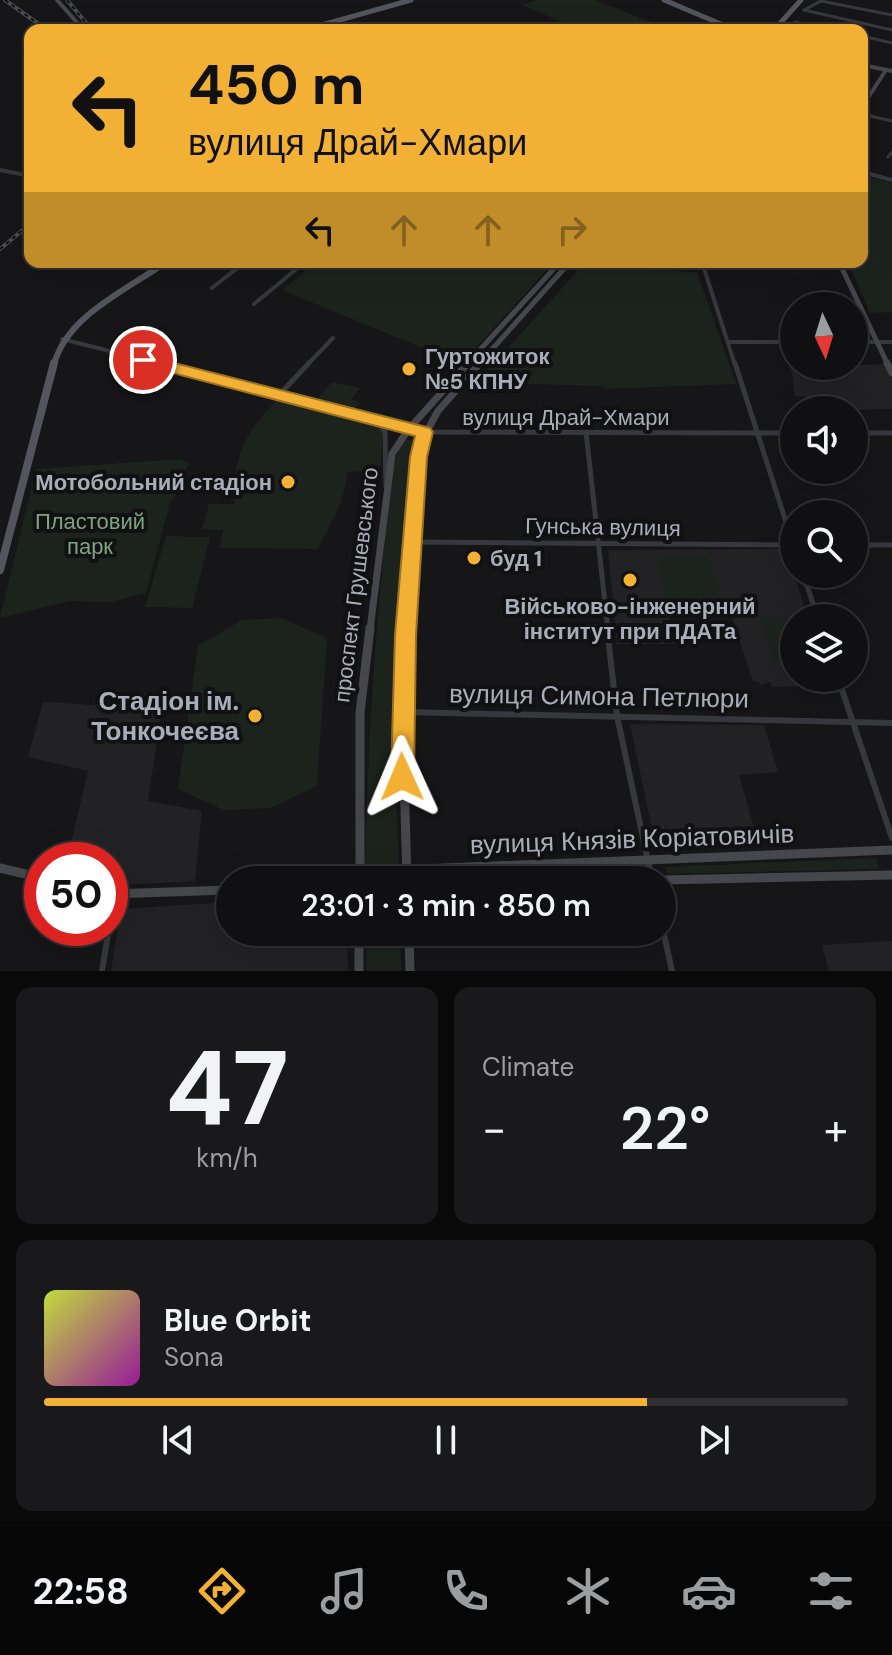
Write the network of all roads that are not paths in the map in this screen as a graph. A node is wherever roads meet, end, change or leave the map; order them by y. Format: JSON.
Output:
{"nodes":[{"id":1,"x":57,"y":0,"type":"edge"},
{"id":2,"x":411,"y":0,"type":"edge"},
{"id":3,"x":664,"y":0,"type":"edge"},
{"id":4,"x":801,"y":0,"type":"edge"},
{"id":5,"x":892,"y":15,"type":"edge"},
{"id":6,"x":795,"y":22,"type":"dead end"},
{"id":7,"x":78,"y":24,"type":"edge"},
{"id":8,"x":325,"y":24,"type":"edge"},
{"id":9,"x":721,"y":24,"type":"edge"},
{"id":10,"x":779,"y":24,"type":"edge"},
{"id":11,"x":804,"y":24,"type":"edge"},
{"id":12,"x":866,"y":24,"type":"edge"},
{"id":13,"x":868,"y":25,"type":"edge"},
{"id":14,"x":892,"y":30,"type":"edge"},
{"id":15,"x":868,"y":37,"type":"edge"},
{"id":16,"x":892,"y":43,"type":"edge"},
{"id":17,"x":892,"y":62,"type":"edge"},
{"id":18,"x":868,"y":66,"type":"edge"},
{"id":19,"x":889,"y":70,"type":"edge"},
{"id":20,"x":868,"y":99,"type":"edge"},
{"id":21,"x":868,"y":115,"type":"edge"},
{"id":22,"x":892,"y":121,"type":"edge"},
{"id":23,"x":892,"y":152,"type":"edge"},
{"id":24,"x":888,"y":157,"type":"dead end"},
{"id":25,"x":0,"y":170,"type":"edge"},
{"id":26,"x":868,"y":174,"type":"edge"},
{"id":27,"x":24,"y":175,"type":"edge"},
{"id":28,"x":892,"y":180,"type":"edge"},
{"id":29,"x":157,"y":268,"type":"edge"},
{"id":30,"x":237,"y":268,"type":"edge"},
{"id":31,"x":298,"y":268,"type":"edge"},
{"id":32,"x":555,"y":268,"type":"edge"},
{"id":33,"x":565,"y":268,"type":"edge"},
{"id":34,"x":704,"y":268,"type":"edge"},
{"id":35,"x":842,"y":268,"type":"edge"},
{"id":36,"x":212,"y":288,"type":"dead end"},
{"id":37,"x":254,"y":304,"type":"dead end"},
{"id":38,"x":333,"y":338,"type":"dead end"},
{"id":39,"x":62,"y":339,"type":"junction"},
{"id":40,"x":728,"y":342,"type":"junction"},
{"id":41,"x":780,"y":342,"type":"edge"},
{"id":42,"x":868,"y":342,"type":"edge"},
{"id":43,"x":876,"y":342,"type":"junction"},
{"id":44,"x":892,"y":342,"type":"edge"},
{"id":45,"x":892,"y":373,"type":"edge"},
{"id":46,"x":279,"y":395,"type":"junction"},
{"id":47,"x":378,"y":422,"type":"junction"},
{"id":48,"x":408,"y":430,"type":"junction"},
{"id":49,"x":424,"y":432,"type":"junction"},
{"id":50,"x":586,"y":432,"type":"junction"},
{"id":51,"x":759,"y":432,"type":"junction"},
{"id":52,"x":780,"y":433,"type":"edge"},
{"id":53,"x":868,"y":433,"type":"edge"},
{"id":54,"x":892,"y":433,"type":"edge"},
{"id":55,"x":386,"y":488,"type":"junction"},
{"id":56,"x":780,"y":500,"type":"edge"},
{"id":57,"x":412,"y":542,"type":"junction"},
{"id":58,"x":598,"y":543,"type":"junction"},
{"id":59,"x":868,"y":545,"type":"edge"},
{"id":60,"x":892,"y":545,"type":"edge"},
{"id":61,"x":780,"y":546,"type":"edge"},
{"id":62,"x":0,"y":570,"type":"edge"},
{"id":63,"x":843,"y":692,"type":"edge"},
{"id":64,"x":402,"y":712,"type":"junction"},
{"id":65,"x":617,"y":716,"type":"junction"},
{"id":66,"x":853,"y":723,"type":"junction"},
{"id":67,"x":892,"y":723,"type":"edge"},
{"id":68,"x":892,"y":838,"type":"edge"},
{"id":69,"x":892,"y":850,"type":"edge"},
{"id":70,"x":648,"y":861,"type":"junction"},
{"id":71,"x":360,"y":866,"type":"edge"},
{"id":72,"x":407,"y":866,"type":"edge"},
{"id":73,"x":562,"y":866,"type":"edge"},
{"id":74,"x":649,"y":866,"type":"edge"},
{"id":75,"x":0,"y":868,"type":"edge"},
{"id":76,"x":24,"y":874,"type":"edge"},
{"id":77,"x":892,"y":875,"type":"edge"},
{"id":78,"x":676,"y":880,"type":"edge"},
{"id":79,"x":216,"y":890,"type":"edge"},
{"id":80,"x":128,"y":893,"type":"edge"},
{"id":81,"x":106,"y":946,"type":"edge"},
{"id":82,"x":359,"y":946,"type":"edge"},
{"id":83,"x":409,"y":946,"type":"edge"},
{"id":84,"x":667,"y":946,"type":"edge"},
{"id":85,"x":102,"y":971,"type":"edge"},
{"id":86,"x":359,"y":971,"type":"edge"},
{"id":87,"x":410,"y":971,"type":"edge"},
{"id":88,"x":672,"y":971,"type":"edge"}],
"edges":[{"from":1,"to":7,"type":"main road"},
{"from":2,"to":8,"type":"main road"},
{"from":3,"to":9,"type":"main road"},
{"from":4,"to":10,"type":"main road"},
{"from":5,"to":12,"type":"street"},
{"from":6,"to":11,"type":"street"},
{"from":13,"to":14,"type":"street"},
{"from":15,"to":16,"type":"street"},
{"from":17,"to":19,"type":"street"},
{"from":18,"to":19,"type":"main road"},
{"from":19,"to":20,"type":"main road"},
{"from":21,"to":22,"type":"street"},
{"from":23,"to":24,"type":"street"},
{"from":25,"to":27,"type":"street"},
{"from":26,"to":28,"type":"street"},
{"from":29,"to":39,"type":"main road"},
{"from":30,"to":36,"type":"street"},
{"from":31,"to":37,"type":"street"},
{"from":32,"to":48,"type":"main road","name":"проспект Грушевського"},
{"from":33,"to":49,"type":"main road"},
{"from":34,"to":40,"type":"street"},
{"from":35,"to":43,"type":"main road"},
{"from":38,"to":46,"type":"street"},
{"from":39,"to":46,"type":"street","name":"вулиця Драй-Хмари"},
{"from":39,"to":62,"type":"main road"},
{"from":40,"to":41,"type":"street"},
{"from":40,"to":51,"type":"street"},
{"from":42,"to":43,"type":"street"},
{"from":43,"to":44,"type":"street"},
{"from":43,"to":45,"type":"main road"},
{"from":46,"to":47,"type":"street","name":"вулиця Драй-Хмари"},
{"from":47,"to":48,"type":"street","name":"вулиця Драй-Хмари"},
{"from":47,"to":55,"type":"street"},
{"from":48,"to":49,"type":"street","name":"вулиця Драй-Хмари"},
{"from":48,"to":55,"type":"main road","name":"проспект Грушевського"},
{"from":49,"to":50,"type":"street","name":"вулиця Драй-Хмари"},
{"from":49,"to":57,"type":"main road"},
{"from":50,"to":51,"type":"street","name":"вулиця Драй-Хмари"},
{"from":50,"to":58,"type":"street"},
{"from":51,"to":52,"type":"street","name":"вулиця Драй-Хмари"},
{"from":51,"to":56,"type":"street"},
{"from":53,"to":54,"type":"street"},
{"from":55,"to":71,"type":"main road","name":"проспект Грушевського"},
{"from":57,"to":58,"type":"street","name":"Гунська вулиця"},
{"from":57,"to":64,"type":"main road"},
{"from":58,"to":61,"type":"street","name":"Гунська вулиця"},
{"from":58,"to":65,"type":"street"},
{"from":59,"to":60,"type":"street"},
{"from":63,"to":66,"type":"street"},
{"from":64,"to":65,"type":"street","name":"вулиця Симона Петлюри"},
{"from":64,"to":72,"type":"main road"},
{"from":65,"to":66,"type":"street","name":"вулиця Симона Петлюри"},
{"from":65,"to":70,"type":"street"},
{"from":66,"to":67,"type":"street","name":"вулиця Симона Петлюри"},
{"from":66,"to":68,"type":"street"},
{"from":69,"to":70,"type":"main road","name":"вулиця Князів Коріатовичів"},
{"from":70,"to":73,"type":"main road","name":"вулиця Князів Коріатовичів"},
{"from":70,"to":74,"type":"street"},
{"from":75,"to":76,"type":"main road"},
{"from":77,"to":78,"type":"main road","name":"вулиця Князів Коріатовичів"},
{"from":79,"to":80,"type":"main road"},
{"from":81,"to":85,"type":"street"},
{"from":82,"to":86,"type":"main road"},
{"from":83,"to":87,"type":"main road"},
{"from":84,"to":88,"type":"street"}]}
